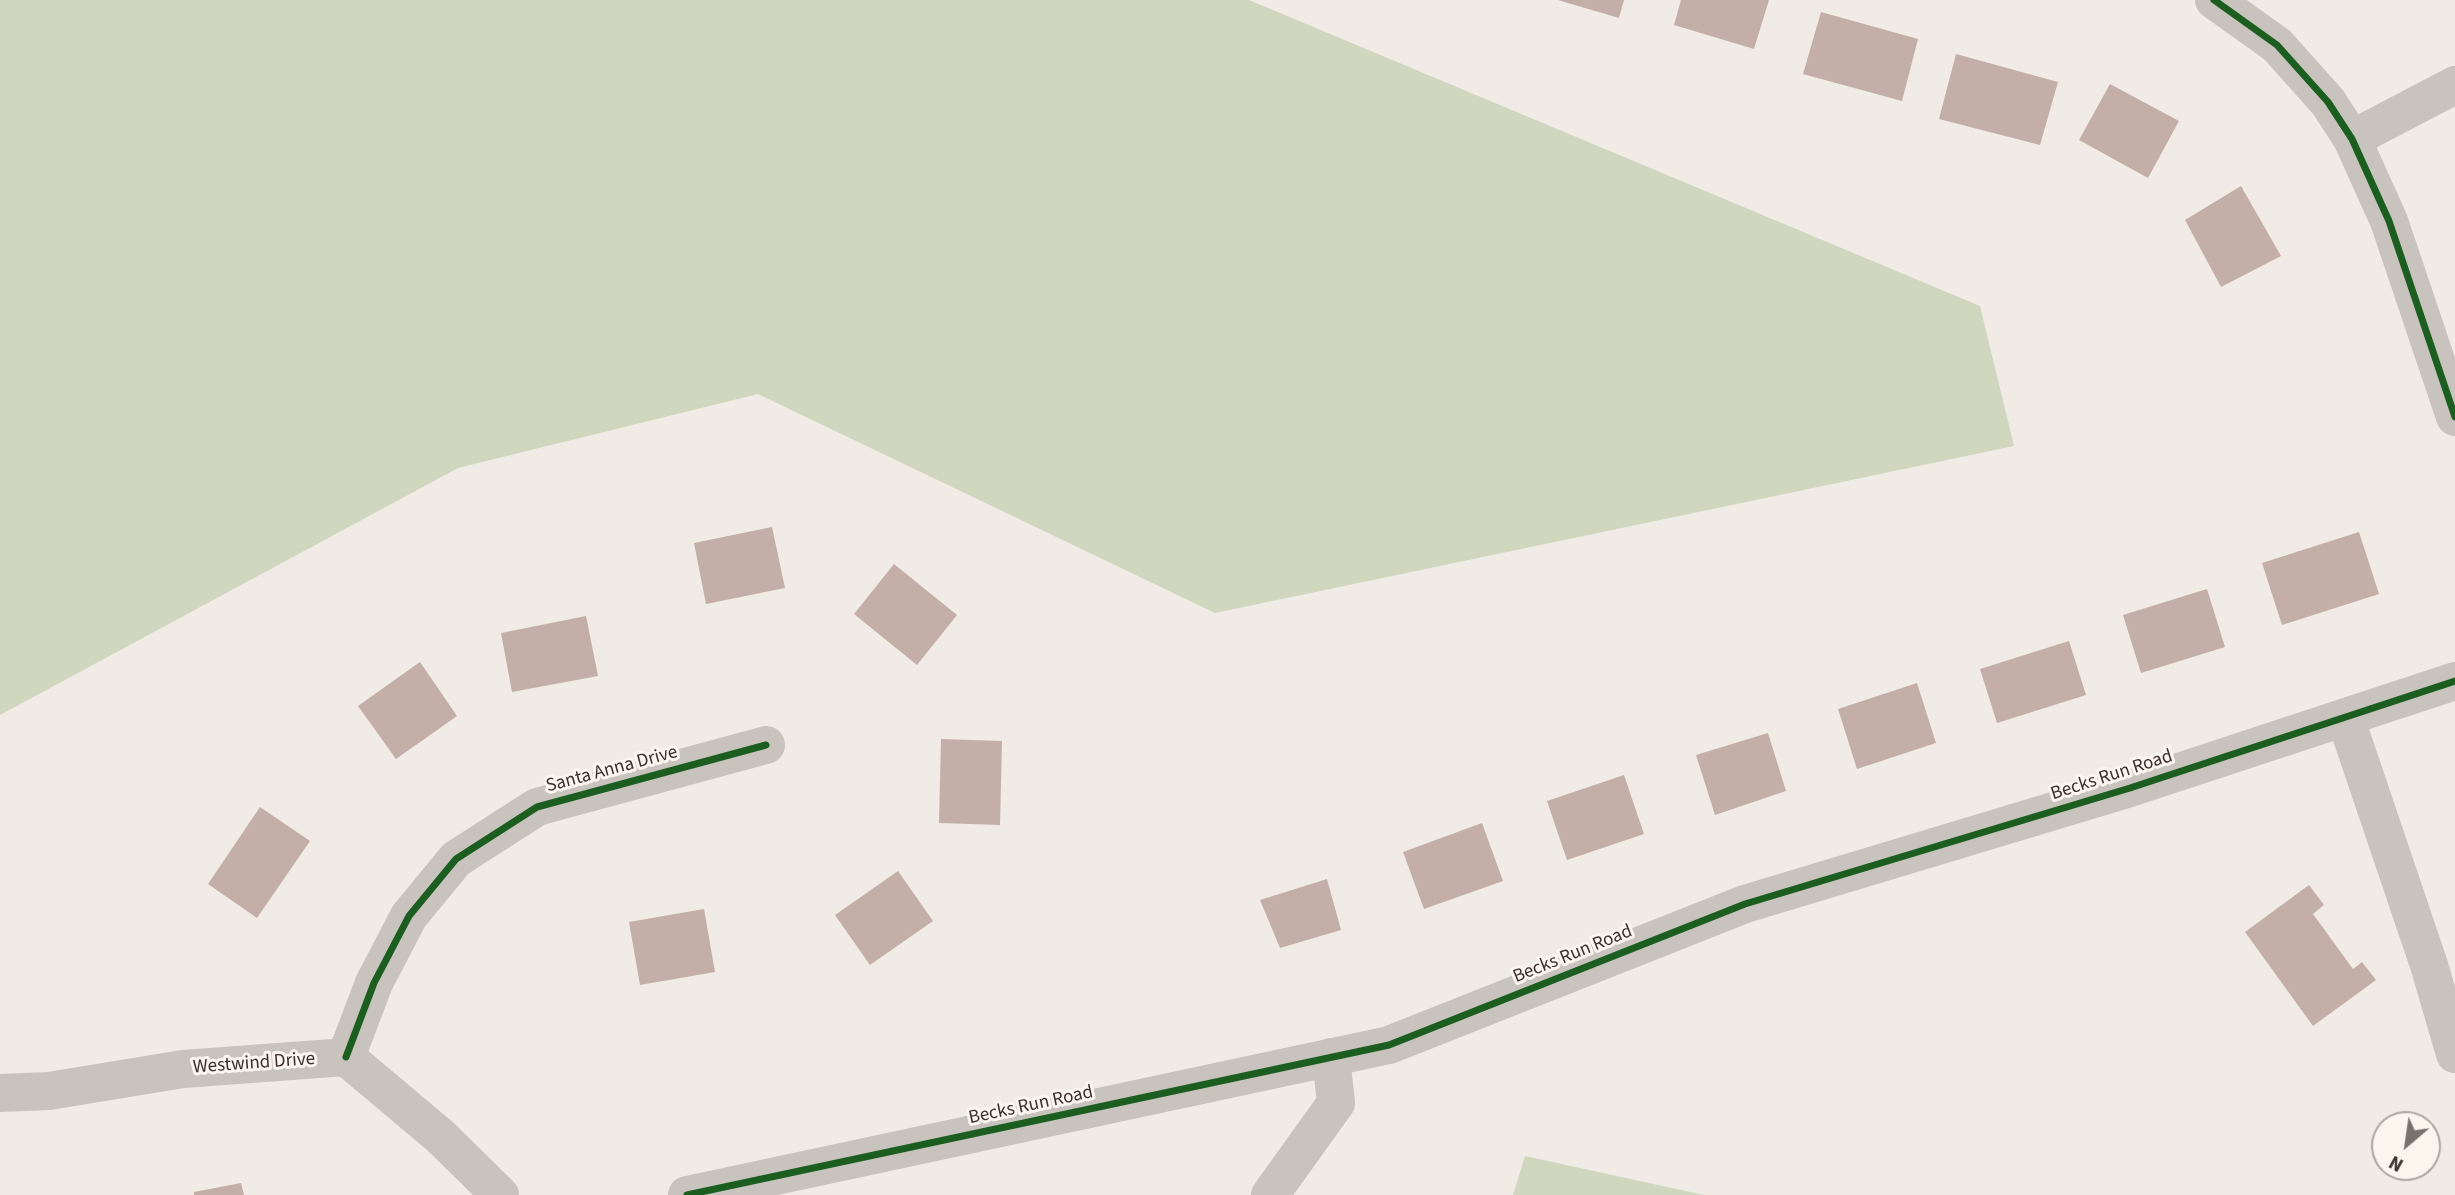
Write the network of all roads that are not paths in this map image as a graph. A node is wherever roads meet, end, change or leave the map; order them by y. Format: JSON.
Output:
{"nodes":[{"id":1,"x":2214,"y":0,"type":"edge"},
{"id":2,"x":2455,"y":85,"type":"edge"},
{"id":3,"x":2352,"y":139,"type":"junction"},
{"id":4,"x":2455,"y":417,"type":"edge"},
{"id":5,"x":2455,"y":681,"type":"edge"},
{"id":6,"x":2345,"y":717,"type":"junction"},
{"id":7,"x":766,"y":745,"type":"dead end"},
{"id":8,"x":2455,"y":1054,"type":"edge"},
{"id":9,"x":346,"y":1057,"type":"junction"},
{"id":10,"x":1331,"y":1057,"type":"junction"},
{"id":11,"x":0,"y":1093,"type":"edge"},
{"id":12,"x":500,"y":1195,"type":"edge"},
{"id":13,"x":687,"y":1195,"type":"edge"},
{"id":14,"x":1270,"y":1195,"type":"edge"}],
"edges":[{"from":1,"to":3,"type":"street"},
{"from":2,"to":3,"type":"street"},
{"from":3,"to":4,"type":"street"},
{"from":5,"to":6,"type":"street","name":"Becks Run Road"},
{"from":6,"to":8,"type":"street"},
{"from":6,"to":10,"type":"street","name":"Becks Run Road"},
{"from":7,"to":9,"type":"street","name":"Santa Anna Drive"},
{"from":9,"to":11,"type":"street","name":"Westwind Drive"},
{"from":9,"to":12,"type":"street"},
{"from":10,"to":13,"type":"street","name":"Becks Run Road"},
{"from":10,"to":14,"type":"street"}]}
